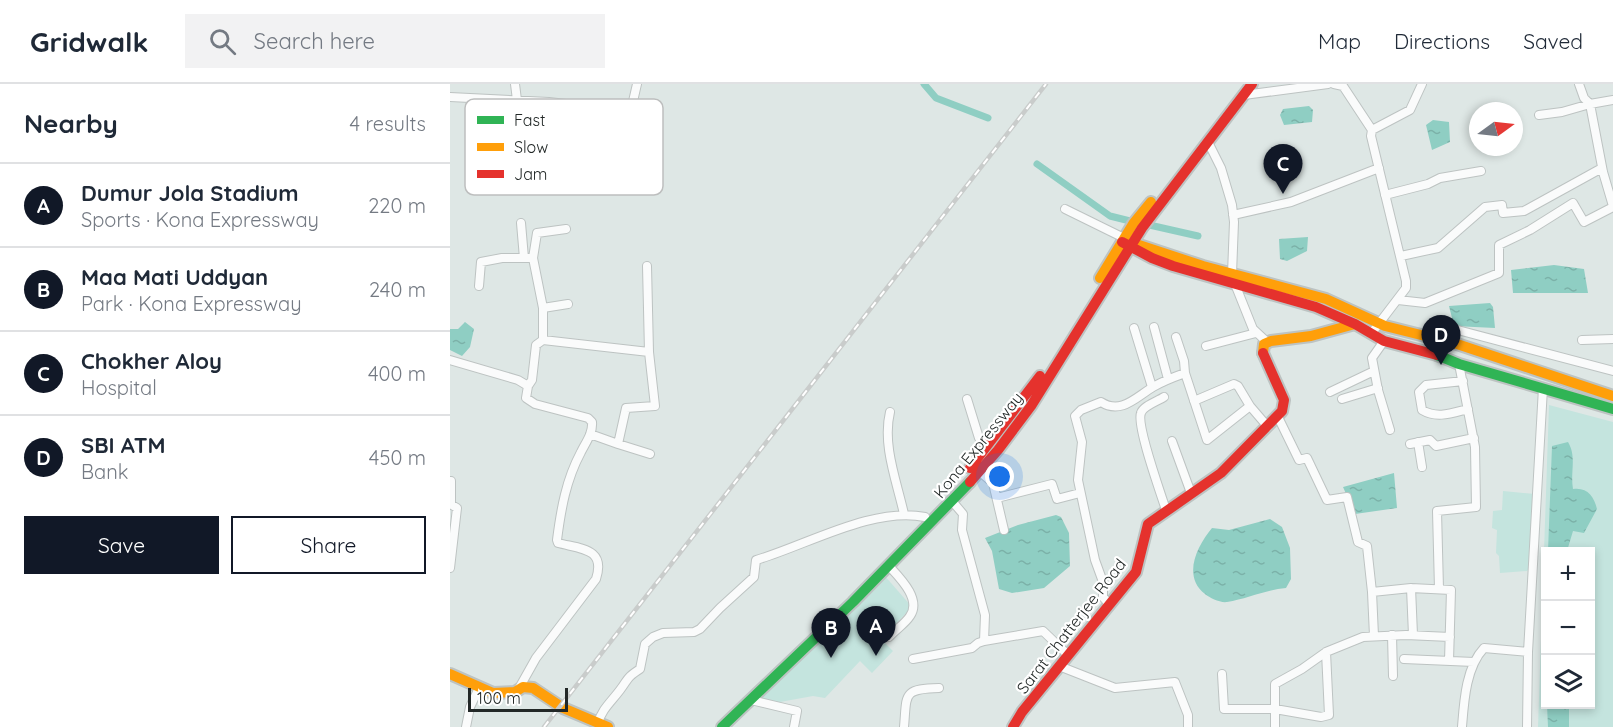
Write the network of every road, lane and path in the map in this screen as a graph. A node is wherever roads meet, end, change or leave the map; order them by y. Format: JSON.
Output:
{"nodes":[{"id":1,"x":515,"y":84,"type":"edge"},
{"id":2,"x":637,"y":84,"type":"edge"},
{"id":3,"x":1252,"y":84,"type":"edge"},
{"id":4,"x":1328,"y":84,"type":"edge"},
{"id":5,"x":1334,"y":84,"type":"edge"},
{"id":6,"x":1422,"y":84,"type":"edge"},
{"id":7,"x":1579,"y":84,"type":"edge"},
{"id":8,"x":1243,"y":89,"type":"edge"},
{"id":9,"x":450,"y":97,"type":"edge"},
{"id":10,"x":495,"y":99,"type":"edge"},
{"id":11,"x":517,"y":99,"type":"edge"},
{"id":12,"x":634,"y":99,"type":"edge"},
{"id":13,"x":1613,"y":100,"type":"edge"},
{"id":14,"x":1590,"y":104,"type":"junction"},
{"id":15,"x":1539,"y":115,"type":"dead end"},
{"id":16,"x":1372,"y":130,"type":"junction"},
{"id":17,"x":1208,"y":142,"type":"junction"},
{"id":18,"x":1379,"y":168,"type":"junction"},
{"id":19,"x":1602,"y":168,"type":"junction"},
{"id":20,"x":1481,"y":171,"type":"dead end"},
{"id":21,"x":1385,"y":195,"type":"junction"},
{"id":22,"x":1613,"y":206,"type":"edge"},
{"id":23,"x":1065,"y":209,"type":"dead end"},
{"id":24,"x":1150,"y":210,"type":"junction"},
{"id":25,"x":1233,"y":215,"type":"junction"},
{"id":26,"x":521,"y":223,"type":"dead end"},
{"id":27,"x":566,"y":230,"type":"dead end"},
{"id":28,"x":1125,"y":241,"type":"junction"},
{"id":29,"x":1401,"y":256,"type":"junction"},
{"id":30,"x":524,"y":258,"type":"junction"},
{"id":31,"x":533,"y":258,"type":"junction"},
{"id":32,"x":647,"y":266,"type":"dead end"},
{"id":33,"x":1233,"y":279,"type":"junction"},
{"id":34,"x":479,"y":286,"type":"dead end"},
{"id":35,"x":1398,"y":300,"type":"junction"},
{"id":36,"x":567,"y":304,"type":"dead end"},
{"id":37,"x":543,"y":308,"type":"junction"},
{"id":38,"x":1379,"y":323,"type":"junction"},
{"id":39,"x":1355,"y":324,"type":"junction"},
{"id":40,"x":1154,"y":327,"type":"dead end"},
{"id":41,"x":1134,"y":328,"type":"dead end"},
{"id":42,"x":1454,"y":329,"type":"dead end"},
{"id":43,"x":1256,"y":333,"type":"junction"},
{"id":44,"x":1371,"y":334,"type":"junction"},
{"id":45,"x":1176,"y":337,"type":"dead end"},
{"id":46,"x":1613,"y":339,"type":"edge"},
{"id":47,"x":543,"y":340,"type":"junction"},
{"id":48,"x":1384,"y":340,"type":"junction"},
{"id":49,"x":1582,"y":340,"type":"dead end"},
{"id":50,"x":1267,"y":342,"type":"junction"},
{"id":51,"x":1206,"y":346,"type":"dead end"},
{"id":52,"x":650,"y":352,"type":"junction"},
{"id":53,"x":450,"y":360,"type":"edge"},
{"id":54,"x":1459,"y":364,"type":"junction"},
{"id":55,"x":1374,"y":370,"type":"junction"},
{"id":56,"x":1613,"y":372,"type":"edge"},
{"id":57,"x":1185,"y":373,"type":"junction"},
{"id":58,"x":1168,"y":379,"type":"junction"},
{"id":59,"x":1462,"y":381,"type":"junction"},
{"id":60,"x":528,"y":386,"type":"junction"},
{"id":61,"x":1152,"y":387,"type":"junction"},
{"id":62,"x":1378,"y":388,"type":"junction"},
{"id":63,"x":1543,"y":388,"type":"junction"},
{"id":64,"x":1330,"y":392,"type":"dead end"},
{"id":65,"x":1613,"y":396,"type":"edge"},
{"id":66,"x":1164,"y":397,"type":"dead end"},
{"id":67,"x":967,"y":399,"type":"dead end"},
{"id":68,"x":1342,"y":399,"type":"dead end"},
{"id":69,"x":1194,"y":401,"type":"junction"},
{"id":70,"x":1250,"y":406,"type":"junction"},
{"id":71,"x":1468,"y":409,"type":"junction"},
{"id":72,"x":1613,"y":409,"type":"edge"},
{"id":73,"x":890,"y":412,"type":"dead end"},
{"id":74,"x":1278,"y":417,"type":"junction"},
{"id":75,"x":1268,"y":427,"type":"junction"},
{"id":76,"x":1390,"y":430,"type":"dead end"},
{"id":77,"x":590,"y":434,"type":"junction"},
{"id":78,"x":1474,"y":438,"type":"junction"},
{"id":79,"x":1172,"y":441,"type":"dead end"},
{"id":80,"x":618,"y":444,"type":"junction"},
{"id":81,"x":988,"y":445,"type":"junction"},
{"id":82,"x":650,"y":454,"type":"dead end"},
{"id":83,"x":1422,"y":466,"type":"dead end"},
{"id":84,"x":979,"y":471,"type":"junction"},
{"id":85,"x":451,"y":482,"type":"edge"},
{"id":86,"x":1080,"y":493,"type":"junction"},
{"id":87,"x":1191,"y":493,"type":"junction"},
{"id":88,"x":997,"y":498,"type":"junction"},
{"id":89,"x":952,"y":501,"type":"junction"},
{"id":90,"x":450,"y":504,"type":"edge"},
{"id":91,"x":1166,"y":510,"type":"junction"},
{"id":92,"x":904,"y":514,"type":"junction"},
{"id":93,"x":925,"y":518,"type":"junction"},
{"id":94,"x":1004,"y":530,"type":"dead end"},
{"id":95,"x":889,"y":566,"type":"junction"},
{"id":96,"x":450,"y":568,"type":"edge"},
{"id":97,"x":1411,"y":588,"type":"junction"},
{"id":98,"x":1439,"y":589,"type":"junction"},
{"id":99,"x":1372,"y":592,"type":"junction"},
{"id":100,"x":1110,"y":605,"type":"junction"},
{"id":101,"x":1392,"y":635,"type":"junction"},
{"id":102,"x":1413,"y":635,"type":"junction"},
{"id":103,"x":1374,"y":636,"type":"junction"},
{"id":104,"x":889,"y":637,"type":"dead end"},
{"id":105,"x":1449,"y":637,"type":"junction"},
{"id":106,"x":984,"y":641,"type":"junction"},
{"id":107,"x":1326,"y":652,"type":"junction"},
{"id":108,"x":1528,"y":652,"type":"junction"},
{"id":109,"x":1068,"y":655,"type":"junction"},
{"id":110,"x":913,"y":659,"type":"dead end"},
{"id":111,"x":1404,"y":659,"type":"dead end"},
{"id":112,"x":1449,"y":661,"type":"junction"},
{"id":113,"x":1474,"y":662,"type":"junction"},
{"id":114,"x":1059,"y":666,"type":"junction"},
{"id":115,"x":450,"y":674,"type":"edge"},
{"id":116,"x":1222,"y":674,"type":"dead end"},
{"id":117,"x":1393,"y":676,"type":"dead end"},
{"id":118,"x":479,"y":688,"type":"junction"},
{"id":119,"x":939,"y":688,"type":"dead end"},
{"id":120,"x":518,"y":690,"type":"junction"},
{"id":121,"x":751,"y":700,"type":"junction"},
{"id":122,"x":1275,"y":709,"type":"junction"},
{"id":123,"x":604,"y":726,"type":"edge"},
{"id":124,"x":466,"y":727,"type":"edge"},
{"id":125,"x":715,"y":727,"type":"edge"},
{"id":126,"x":722,"y":727,"type":"edge"},
{"id":127,"x":794,"y":727,"type":"edge"},
{"id":128,"x":904,"y":727,"type":"edge"},
{"id":129,"x":1013,"y":727,"type":"edge"},
{"id":130,"x":1188,"y":727,"type":"edge"},
{"id":131,"x":1275,"y":727,"type":"edge"},
{"id":132,"x":1462,"y":727,"type":"edge"},
{"id":133,"x":1527,"y":727,"type":"edge"}],
"edges":[{"from":1,"to":11,"type":"street"},
{"from":2,"to":12,"type":"street"},
{"from":3,"to":8,"type":"main road","name":"Kona Expressway"},
{"from":4,"to":8,"type":"street"},
{"from":5,"to":16,"type":"street"},
{"from":6,"to":16,"type":"street"},
{"from":7,"to":14,"type":"street"},
{"from":8,"to":17,"type":"main road","name":"Kona Expressway"},
{"from":8,"to":24,"type":"main road","name":"Kona Expressway"},
{"from":9,"to":10,"type":"street"},
{"from":13,"to":14,"type":"street"},
{"from":14,"to":15,"type":"street"},
{"from":14,"to":19,"type":"street"},
{"from":16,"to":18,"type":"street"},
{"from":17,"to":24,"type":"main road","name":"Kona Expressway"},
{"from":17,"to":25,"type":"street"},
{"from":18,"to":21,"type":"street"},
{"from":18,"to":25,"type":"street"},
{"from":19,"to":22,"type":"street"},
{"from":19,"to":29,"type":"street"},
{"from":20,"to":21,"type":"street"},
{"from":21,"to":29,"type":"street"},
{"from":22,"to":35,"type":"street"},
{"from":23,"to":28,"type":"street"},
{"from":24,"to":28,"type":"main road","name":"Kona Expressway"},
{"from":25,"to":33,"type":"street"},
{"from":26,"to":30,"type":"street"},
{"from":27,"to":31,"type":"street"},
{"from":28,"to":33,"type":"main road"},
{"from":28,"to":81,"type":"main road","name":"Kona Expressway"},
{"from":28,"to":84,"type":"main road","name":"Kona Expressway"},
{"from":29,"to":35,"type":"street"},
{"from":30,"to":31,"type":"street"},
{"from":30,"to":34,"type":"street"},
{"from":31,"to":37,"type":"street"},
{"from":32,"to":52,"type":"street"},
{"from":33,"to":38,"type":"main road"},
{"from":33,"to":39,"type":"main road"},
{"from":33,"to":43,"type":"street"},
{"from":35,"to":38,"type":"street"},
{"from":36,"to":37,"type":"street"},
{"from":37,"to":47,"type":"street"},
{"from":38,"to":44,"type":"street"},
{"from":38,"to":65,"type":"main road"},
{"from":39,"to":44,"type":"main road"},
{"from":39,"to":50,"type":"main road"},
{"from":40,"to":58,"type":"street"},
{"from":41,"to":61,"type":"street"},
{"from":42,"to":56,"type":"street"},
{"from":43,"to":50,"type":"street"},
{"from":43,"to":51,"type":"street"},
{"from":44,"to":48,"type":"main road"},
{"from":45,"to":57,"type":"street"},
{"from":46,"to":49,"type":"street"},
{"from":47,"to":52,"type":"street"},
{"from":47,"to":60,"type":"street"},
{"from":48,"to":54,"type":"main road"},
{"from":48,"to":55,"type":"street"},
{"from":50,"to":74,"type":"main road"},
{"from":52,"to":80,"type":"street"},
{"from":53,"to":60,"type":"street"},
{"from":54,"to":59,"type":"street"},
{"from":54,"to":63,"type":"main road"},
{"from":55,"to":62,"type":"street"},
{"from":55,"to":64,"type":"street"},
{"from":57,"to":58,"type":"street"},
{"from":57,"to":69,"type":"street"},
{"from":58,"to":61,"type":"street"},
{"from":59,"to":71,"type":"street"},
{"from":59,"to":71,"type":"street"},
{"from":60,"to":77,"type":"street"},
{"from":61,"to":86,"type":"street"},
{"from":62,"to":68,"type":"street"},
{"from":62,"to":76,"type":"street"},
{"from":63,"to":72,"type":"main road"},
{"from":63,"to":108,"type":"street"},
{"from":66,"to":91,"type":"street"},
{"from":67,"to":81,"type":"street"},
{"from":69,"to":70,"type":"street"},
{"from":69,"to":70,"type":"street"},
{"from":70,"to":75,"type":"street"},
{"from":71,"to":78,"type":"street"},
{"from":73,"to":92,"type":"street"},
{"from":74,"to":75,"type":"main road","name":"Sarat Chatterjee Road"},
{"from":74,"to":99,"type":"street"},
{"from":75,"to":87,"type":"main road","name":"Sarat Chatterjee Road"},
{"from":77,"to":80,"type":"street"},
{"from":77,"to":120,"type":"street"},
{"from":78,"to":83,"type":"street"},
{"from":78,"to":98,"type":"street"},
{"from":79,"to":87,"type":"street"},
{"from":80,"to":82,"type":"street"},
{"from":81,"to":93,"type":"main road","name":"Kona Expressway"},
{"from":84,"to":88,"type":"street"},
{"from":84,"to":89,"type":"main road","name":"Kona Expressway"},
{"from":85,"to":90,"type":"street"},
{"from":86,"to":88,"type":"street"},
{"from":86,"to":100,"type":"street"},
{"from":87,"to":91,"type":"main road","name":"Sarat Chatterjee Road"},
{"from":88,"to":94,"type":"street"},
{"from":89,"to":95,"type":"main road","name":"Kona Expressway"},
{"from":89,"to":106,"type":"street"},
{"from":90,"to":96,"type":"street"},
{"from":91,"to":100,"type":"main road","name":"Sarat Chatterjee Road"},
{"from":92,"to":93,"type":"street"},
{"from":92,"to":123,"type":"street"},
{"from":93,"to":125,"type":"main road","name":"Kona Expressway"},
{"from":95,"to":104,"type":"street"},
{"from":95,"to":121,"type":"main road","name":"Kona Expressway"},
{"from":97,"to":98,"type":"street"},
{"from":97,"to":99,"type":"street"},
{"from":97,"to":102,"type":"street"},
{"from":98,"to":105,"type":"street"},
{"from":99,"to":103,"type":"street"},
{"from":100,"to":109,"type":"main road","name":"Sarat Chatterjee Road"},
{"from":101,"to":102,"type":"street"},
{"from":101,"to":103,"type":"street"},
{"from":101,"to":117,"type":"street"},
{"from":102,"to":105,"type":"street"},
{"from":103,"to":107,"type":"street"},
{"from":105,"to":112,"type":"street"},
{"from":106,"to":109,"type":"street"},
{"from":106,"to":110,"type":"street"},
{"from":107,"to":122,"type":"street"},
{"from":107,"to":122,"type":"street"},
{"from":108,"to":113,"type":"street"},
{"from":108,"to":133,"type":"street"},
{"from":109,"to":114,"type":"main road","name":"Sarat Chatterjee Road"},
{"from":111,"to":112,"type":"street"},
{"from":112,"to":113,"type":"street"},
{"from":113,"to":132,"type":"street"},
{"from":114,"to":129,"type":"main road","name":"Sarat Chatterjee Road"},
{"from":114,"to":130,"type":"street"},
{"from":115,"to":118,"type":"main road"},
{"from":116,"to":122,"type":"street"},
{"from":118,"to":120,"type":"main road"},
{"from":118,"to":124,"type":"street"},
{"from":119,"to":128,"type":"street"},
{"from":120,"to":123,"type":"main road"},
{"from":121,"to":126,"type":"main road","name":"Kona Expressway"},
{"from":121,"to":127,"type":"street"},
{"from":122,"to":131,"type":"street"}]}
